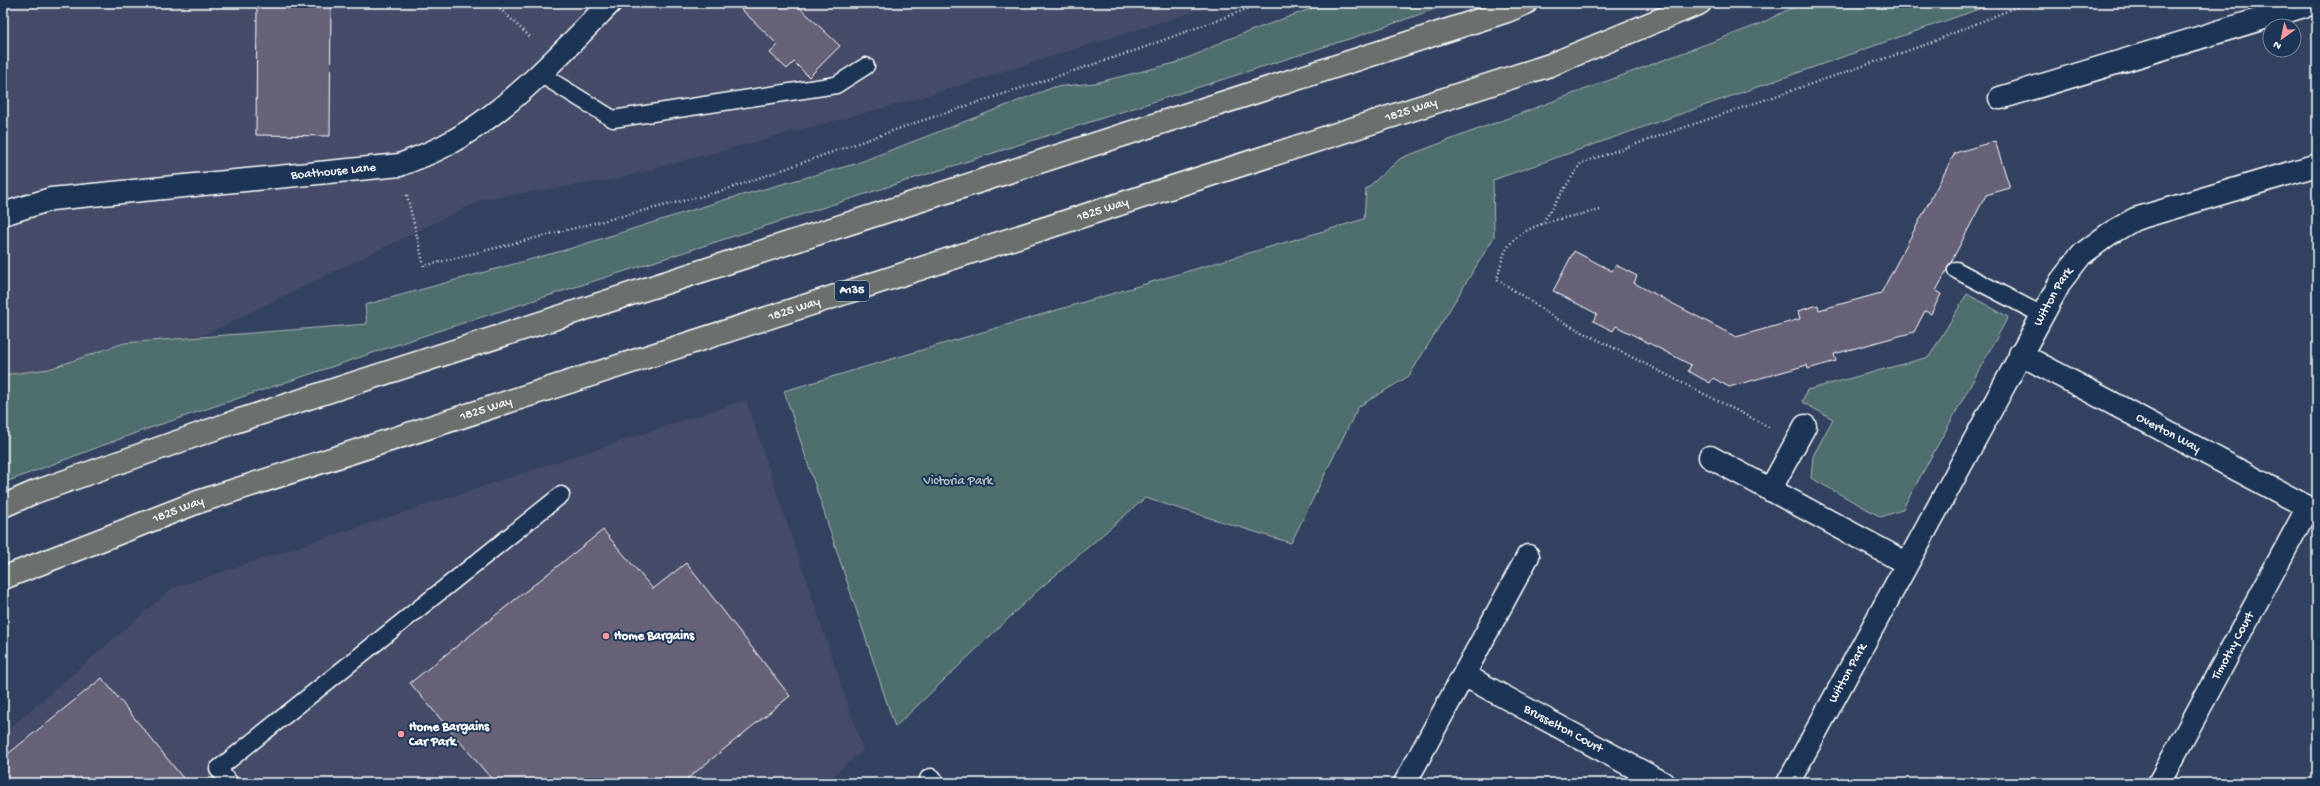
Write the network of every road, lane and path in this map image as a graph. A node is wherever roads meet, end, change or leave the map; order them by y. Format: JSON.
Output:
{"nodes":[{"id":1,"x":494,"y":3,"type":"edge"},
{"id":2,"x":610,"y":3,"type":"edge"},
{"id":3,"x":1263,"y":3,"type":"edge"},
{"id":4,"x":1526,"y":3,"type":"edge"},
{"id":5,"x":1700,"y":3,"type":"edge"},
{"id":6,"x":2026,"y":3,"type":"edge"},
{"id":7,"x":2314,"y":3,"type":"edge"},
{"id":8,"x":866,"y":66,"type":"dead end"},
{"id":9,"x":547,"y":67,"type":"junction"},
{"id":10,"x":2000,"y":98,"type":"dead end"},
{"id":11,"x":400,"y":165,"type":"junction"},
{"id":12,"x":2317,"y":165,"type":"edge"},
{"id":13,"x":1600,"y":210,"type":"dead end"},
{"id":14,"x":3,"y":214,"type":"edge"},
{"id":15,"x":1541,"y":225,"type":"junction"},
{"id":16,"x":1956,"y":270,"type":"dead end"},
{"id":17,"x":2042,"y":315,"type":"junction"},
{"id":18,"x":2020,"y":354,"type":"junction"},
{"id":19,"x":1801,"y":433,"type":"joint"},
{"id":20,"x":1710,"y":457,"type":"dead end"},
{"id":21,"x":1770,"y":490,"type":"junction"},
{"id":22,"x":561,"y":495,"type":"dead end"},
{"id":23,"x":3,"y":506,"type":"edge"},
{"id":24,"x":2312,"y":510,"type":"edge"},
{"id":25,"x":1528,"y":556,"type":"dead end"},
{"id":26,"x":1906,"y":564,"type":"junction"},
{"id":27,"x":3,"y":578,"type":"edge"},
{"id":28,"x":1464,"y":676,"type":"junction"},
{"id":29,"x":230,"y":783,"type":"edge"},
{"id":30,"x":1405,"y":783,"type":"edge"},
{"id":31,"x":1663,"y":783,"type":"edge"},
{"id":32,"x":1788,"y":783,"type":"edge"},
{"id":33,"x":2159,"y":783,"type":"edge"}],
"edges":[{"from":1,"to":9,"type":"path"},
{"from":2,"to":9,"type":"street","name":"Boathouse Lane"},
{"from":3,"to":11,"type":"path"},
{"from":4,"to":23,"type":"main road"},
{"from":5,"to":27,"type":"main road","name":"1825 Way","number":"A135"},
{"from":6,"to":15,"type":"path"},
{"from":7,"to":10,"type":"street"},
{"from":8,"to":9,"type":"lane"},
{"from":9,"to":11,"type":"street","name":"Boathouse Lane"},
{"from":11,"to":14,"type":"street","name":"Boathouse Lane"},
{"from":12,"to":17,"type":"street","name":"Witton Park"},
{"from":13,"to":15,"type":"path"},
{"from":15,"to":19,"type":"path"},
{"from":16,"to":17,"type":"lane"},
{"from":17,"to":18,"type":"street","name":"Witton Park"},
{"from":18,"to":24,"type":"street","name":"Overton Way"},
{"from":18,"to":26,"type":"street","name":"Witton Park"},
{"from":19,"to":21,"type":"street"},
{"from":20,"to":21,"type":"street"},
{"from":21,"to":26,"type":"street"},
{"from":22,"to":29,"type":"lane"},
{"from":24,"to":33,"type":"street","name":"Timothy Court"},
{"from":25,"to":28,"type":"street"},
{"from":26,"to":32,"type":"street","name":"Witton Park"},
{"from":28,"to":30,"type":"street"},
{"from":28,"to":31,"type":"street","name":"Brusselton Court"}]}
